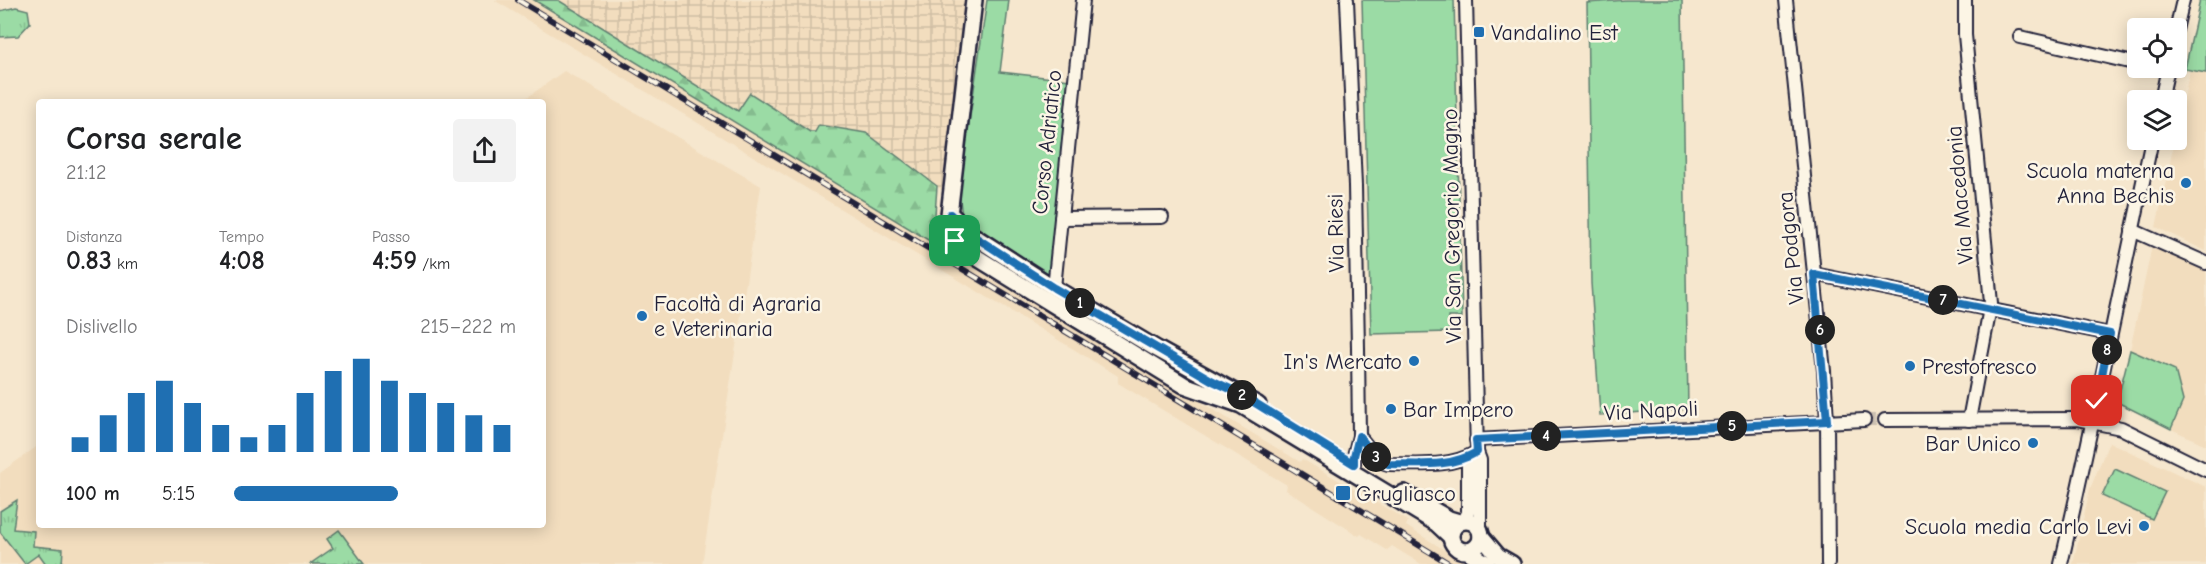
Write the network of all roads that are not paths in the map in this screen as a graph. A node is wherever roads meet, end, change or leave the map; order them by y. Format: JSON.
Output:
{"nodes":[{"id":1,"x":974,"y":0,"type":"edge"},
{"id":2,"x":1083,"y":0,"type":"edge"},
{"id":3,"x":1347,"y":0,"type":"edge"},
{"id":4,"x":1466,"y":0,"type":"edge"},
{"id":5,"x":1786,"y":0,"type":"edge"},
{"id":6,"x":1965,"y":0,"type":"edge"},
{"id":7,"x":2183,"y":0,"type":"edge"},
{"id":8,"x":2179,"y":18,"type":"edge"},
{"id":9,"x":2019,"y":38,"type":"dead end"},
{"id":10,"x":2127,"y":62,"type":"edge"},
{"id":11,"x":2150,"y":150,"type":"edge"},
{"id":12,"x":950,"y":214,"type":"junction"},
{"id":13,"x":1161,"y":217,"type":"dead end"},
{"id":14,"x":1061,"y":218,"type":"junction"},
{"id":15,"x":2133,"y":230,"type":"junction"},
{"id":16,"x":2206,"y":263,"type":"edge"},
{"id":17,"x":1814,"y":274,"type":"junction"},
{"id":18,"x":1054,"y":288,"type":"junction"},
{"id":19,"x":1990,"y":309,"type":"junction"},
{"id":20,"x":2110,"y":334,"type":"junction"},
{"id":21,"x":1864,"y":420,"type":"tunnel mouth"},
{"id":22,"x":1885,"y":420,"type":"tunnel mouth"},
{"id":23,"x":1969,"y":420,"type":"junction"},
{"id":24,"x":1827,"y":421,"type":"junction"},
{"id":25,"x":2094,"y":422,"type":"junction"},
{"id":26,"x":1359,"y":436,"type":"junction"},
{"id":27,"x":1477,"y":446,"type":"junction"},
{"id":28,"x":1354,"y":464,"type":"junction"},
{"id":29,"x":2206,"y":470,"type":"edge"},
{"id":30,"x":1462,"y":521,"type":"junction"},
{"id":31,"x":1481,"y":533,"type":"junction"},
{"id":32,"x":1450,"y":536,"type":"junction"},
{"id":33,"x":1468,"y":551,"type":"junction"},
{"id":34,"x":1487,"y":564,"type":"edge"},
{"id":35,"x":1512,"y":564,"type":"edge"},
{"id":36,"x":1828,"y":564,"type":"edge"},
{"id":37,"x":2061,"y":564,"type":"edge"}],
"edges":[{"from":1,"to":12,"type":"street"},
{"from":2,"to":14,"type":"street","name":"Corso Adriatico"},
{"from":3,"to":26,"type":"street","name":"Via Riesi"},
{"from":4,"to":27,"type":"street","name":"Via San Gregorio Magno"},
{"from":5,"to":17,"type":"street","name":"Via Podgora"},
{"from":6,"to":19,"type":"street","name":"Via Macedonia"},
{"from":7,"to":8,"type":"street"},
{"from":9,"to":10,"type":"street"},
{"from":11,"to":15,"type":"street"},
{"from":12,"to":18,"type":"street"},
{"from":12,"to":32,"type":"street"},
{"from":13,"to":14,"type":"street"},
{"from":14,"to":18,"type":"street","name":"Corso Adriatico"},
{"from":15,"to":16,"type":"street"},
{"from":15,"to":20,"type":"street"},
{"from":17,"to":19,"type":"street"},
{"from":17,"to":24,"type":"street","name":"Via Podgora"},
{"from":18,"to":28,"type":"street"},
{"from":19,"to":20,"type":"street"},
{"from":19,"to":23,"type":"street","name":"Via Macedonia"},
{"from":20,"to":25,"type":"street"},
{"from":21,"to":24,"type":"street","name":"Via Napoli"},
{"from":22,"to":23,"type":"street"},
{"from":23,"to":25,"type":"street"},
{"from":24,"to":27,"type":"street","name":"Via Napoli"},
{"from":24,"to":36,"type":"street","name":"Via Podgora"},
{"from":25,"to":29,"type":"street"},
{"from":25,"to":37,"type":"street"},
{"from":26,"to":27,"type":"street","name":"Via Napoli"},
{"from":26,"to":28,"type":"street","name":"Via Riesi"},
{"from":27,"to":30,"type":"street","name":"Via San Gregorio Magno"},
{"from":27,"to":31,"type":"street","name":"Via San Gregorio Magno"},
{"from":28,"to":30,"type":"street"},
{"from":30,"to":31,"type":"street"},
{"from":30,"to":32,"type":"street"},
{"from":31,"to":33,"type":"street"},
{"from":31,"to":35,"type":"street"},
{"from":32,"to":33,"type":"street"},
{"from":33,"to":34,"type":"street"}]}
